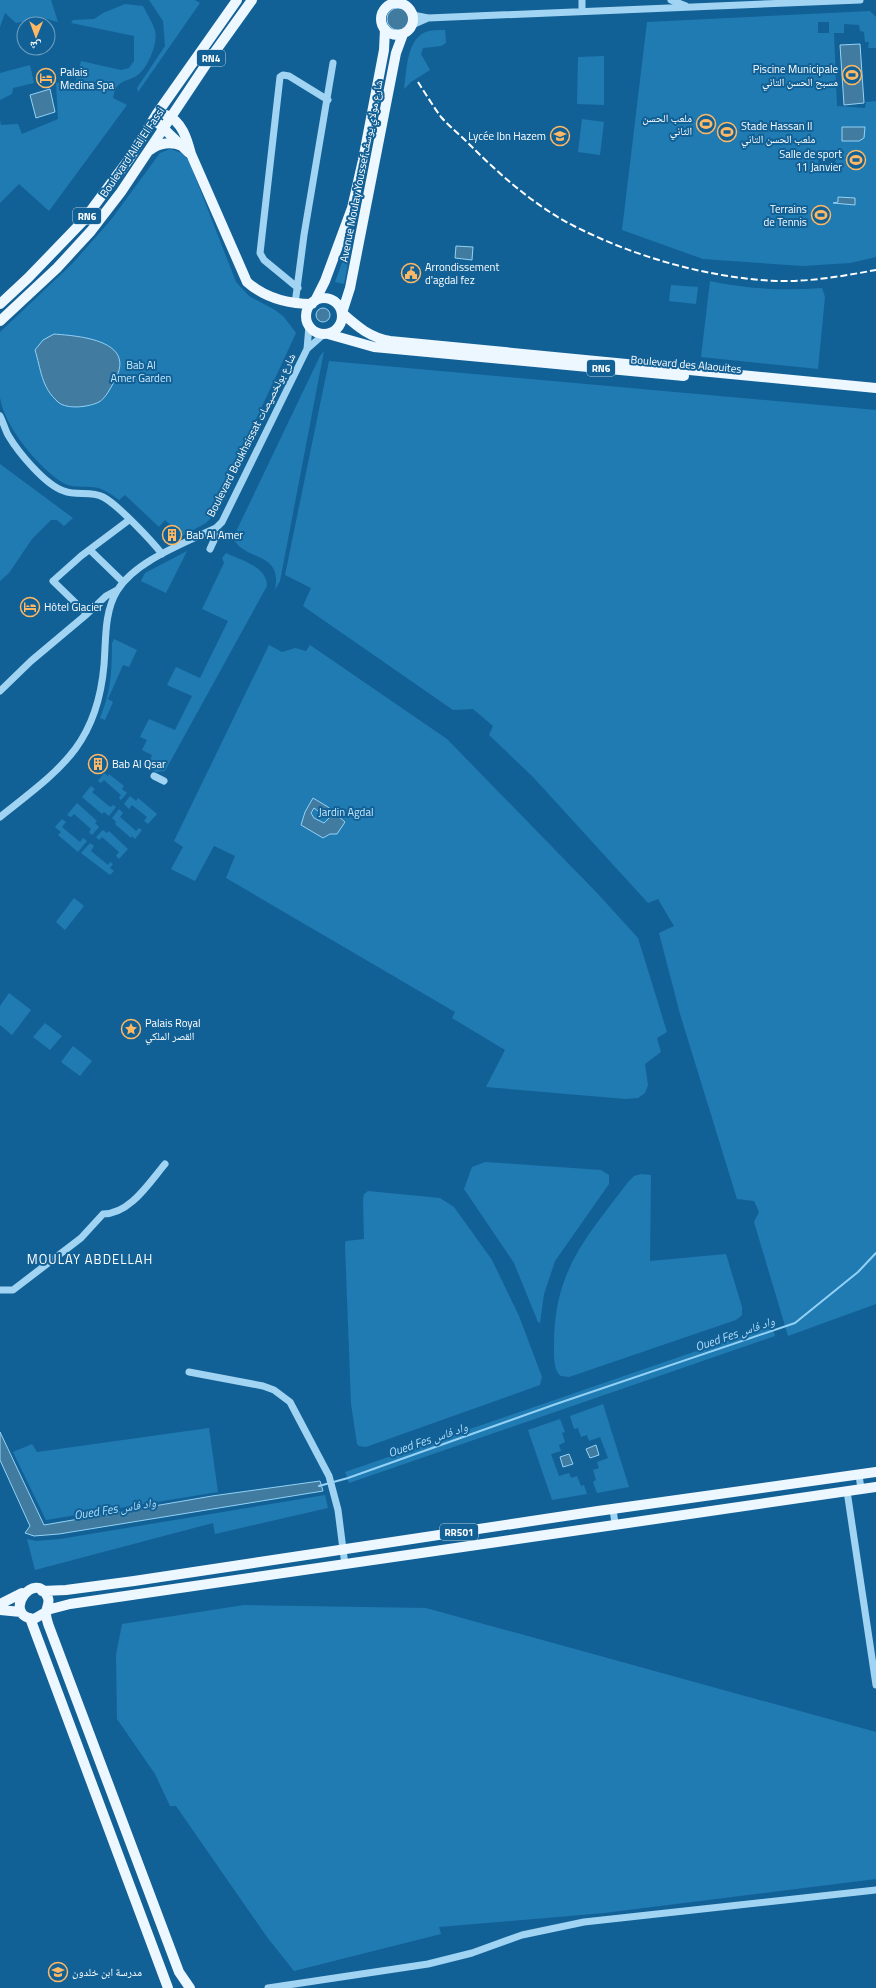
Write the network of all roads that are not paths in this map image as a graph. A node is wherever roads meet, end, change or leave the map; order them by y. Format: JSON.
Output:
{"nodes":[{"id":1,"x":237,"y":0,"type":"edge"},
{"id":2,"x":252,"y":0,"type":"edge"},
{"id":3,"x":410,"y":0,"type":"edge"},
{"id":4,"x":582,"y":0,"type":"edge"},
{"id":5,"x":671,"y":0,"type":"edge"},
{"id":6,"x":860,"y":0,"type":"edge"},
{"id":7,"x":392,"y":2,"type":"edge"},
{"id":8,"x":742,"y":2,"type":"edge"},
{"id":9,"x":690,"y":7,"type":"junction"},
{"id":10,"x":582,"y":11,"type":"junction"},
{"id":11,"x":412,"y":17,"type":"junction"},
{"id":12,"x":385,"y":29,"type":"junction"},
{"id":13,"x":403,"y":34,"type":"junction"},
{"id":14,"x":333,"y":63,"type":"dead end"},
{"id":15,"x":328,"y":100,"type":"junction"},
{"id":16,"x":156,"y":114,"type":"junction"},
{"id":17,"x":171,"y":117,"type":"junction"},
{"id":18,"x":163,"y":129,"type":"junction"},
{"id":19,"x":187,"y":150,"type":"junction"},
{"id":20,"x":148,"y":151,"type":"junction"},
{"id":21,"x":298,"y":288,"type":"junction"},
{"id":22,"x":313,"y":302,"type":"junction"},
{"id":23,"x":0,"y":304,"type":"edge"},
{"id":24,"x":295,"y":304,"type":"junction"},
{"id":25,"x":342,"y":313,"type":"junction"},
{"id":26,"x":0,"y":321,"type":"edge"},
{"id":27,"x":308,"y":323,"type":"junction"},
{"id":28,"x":326,"y":334,"type":"junction"},
{"id":29,"x":307,"y":349,"type":"junction"},
{"id":30,"x":876,"y":388,"type":"edge"},
{"id":31,"x":876,"y":394,"type":"edge"},
{"id":32,"x":0,"y":416,"type":"edge"},
{"id":33,"x":129,"y":520,"type":"junction"},
{"id":34,"x":216,"y":536,"type":"dead end"},
{"id":35,"x":210,"y":549,"type":"dead end"},
{"id":36,"x":90,"y":550,"type":"junction"},
{"id":37,"x":162,"y":554,"type":"junction"},
{"id":38,"x":123,"y":582,"type":"junction"},
{"id":39,"x":117,"y":590,"type":"junction"},
{"id":40,"x":87,"y":614,"type":"junction"},
{"id":41,"x":0,"y":691,"type":"edge"},
{"id":42,"x":154,"y":776,"type":"dead end"},
{"id":43,"x":164,"y":781,"type":"dead end"},
{"id":44,"x":0,"y":817,"type":"edge"},
{"id":45,"x":165,"y":1164,"type":"dead end"},
{"id":46,"x":0,"y":1290,"type":"edge"},
{"id":47,"x":189,"y":1372,"type":"dead end"},
{"id":48,"x":876,"y":1472,"type":"edge"},
{"id":49,"x":858,"y":1475,"type":"junction"},
{"id":50,"x":822,"y":1480,"type":"junction"},
{"id":51,"x":876,"y":1487,"type":"edge"},
{"id":52,"x":861,"y":1489,"type":"junction"},
{"id":53,"x":847,"y":1491,"type":"junction"},
{"id":54,"x":827,"y":1494,"type":"junction"},
{"id":55,"x":613,"y":1509,"type":"junction"},
{"id":56,"x":615,"y":1524,"type":"junction"},
{"id":57,"x":342,"y":1551,"type":"junction"},
{"id":58,"x":345,"y":1565,"type":"junction"},
{"id":59,"x":42,"y":1591,"type":"junction"},
{"id":60,"x":22,"y":1593,"type":"junction"},
{"id":61,"x":0,"y":1604,"type":"edge"},
{"id":62,"x":0,"y":1610,"type":"edge"},
{"id":63,"x":46,"y":1611,"type":"junction"},
{"id":64,"x":21,"y":1612,"type":"junction"},
{"id":65,"x":30,"y":1618,"type":"junction"},
{"id":66,"x":876,"y":1685,"type":"edge"},
{"id":67,"x":876,"y":1890,"type":"edge"},
{"id":68,"x":168,"y":1988,"type":"edge"},
{"id":69,"x":190,"y":1988,"type":"edge"},
{"id":70,"x":268,"y":1988,"type":"edge"}],
"edges":[{"from":1,"to":16,"type":"main road","name":"Boulevard Allal El Fassi","number":"RN4"},
{"from":2,"to":17,"type":"main road","name":"Boulevard Allal El Fassi","number":"RN4"},
{"from":3,"to":11,"type":"main road"},
{"from":4,"to":10,"type":"street"},
{"from":5,"to":9,"type":"street"},
{"from":6,"to":8,"type":"street"},
{"from":7,"to":11,"type":"main road"},
{"from":7,"to":12,"type":"main road"},
{"from":8,"to":9,"type":"street"},
{"from":9,"to":10,"type":"street"},
{"from":10,"to":11,"type":"street"},
{"from":11,"to":13,"type":"main road"},
{"from":12,"to":13,"type":"main road"},
{"from":12,"to":22,"type":"main road","name":"Avenue Moulay Youssef شارع مولاي يوسف"},
{"from":13,"to":25,"type":"main road","name":"Avenue Moulay Youssef شارع مولاي يوسف"},
{"from":14,"to":15,"type":"street"},
{"from":15,"to":21,"type":"street"},
{"from":15,"to":21,"type":"street"},
{"from":16,"to":17,"type":"main road"},
{"from":16,"to":18,"type":"main road","number":"RN6"},
{"from":16,"to":23,"type":"main road","name":"Boulevard Allal El Fassi","number":"RN6"},
{"from":17,"to":18,"type":"main road","name":"Boulevard Allal El Fassi","number":"RN4"},
{"from":17,"to":19,"type":"main road","number":"RN6"},
{"from":18,"to":19,"type":"main road","number":"RN6"},
{"from":18,"to":20,"type":"main road","name":"Boulevard Allal El Fassi","number":"RN6"},
{"from":19,"to":20,"type":"main road"},
{"from":19,"to":24,"type":"main road","number":"RN6"},
{"from":20,"to":26,"type":"main road","name":"Boulevard Allal El Fassi","number":"RN6"},
{"from":21,"to":24,"type":"street"},
{"from":22,"to":24,"type":"main road","number":"RN6"},
{"from":22,"to":25,"type":"main road","number":"RN6"},
{"from":22,"to":27,"type":"main road"},
{"from":24,"to":27,"type":"main road","number":"RN6"},
{"from":25,"to":28,"type":"main road"},
{"from":25,"to":30,"type":"main road","name":"Boulevard des Alaouites","number":"RN6"},
{"from":27,"to":28,"type":"main road","number":"RN6"},
{"from":27,"to":29,"type":"street"},
{"from":28,"to":29,"type":"street"},
{"from":28,"to":31,"type":"main road","name":"Boulevard des Alaouites","number":"RN6"},
{"from":29,"to":37,"type":"street","name":"Boulevard Boukhsissat شارع بولخصيصات"},
{"from":32,"to":33,"type":"street"},
{"from":33,"to":36,"type":"street"},
{"from":33,"to":37,"type":"street"},
{"from":34,"to":35,"type":"street"},
{"from":36,"to":38,"type":"street"},
{"from":36,"to":40,"type":"street"},
{"from":37,"to":38,"type":"street","name":"Boulevard Boukhsissat شارع بولخصيصات"},
{"from":38,"to":39,"type":"street","name":"Boulevard Boukhsissat شارع بولخصيصات"},
{"from":39,"to":40,"type":"street"},
{"from":39,"to":44,"type":"street","name":"Boulevard Boukhsissat شارع بولخصيصات"},
{"from":40,"to":41,"type":"street"},
{"from":42,"to":43,"type":"street"},
{"from":45,"to":46,"type":"street"},
{"from":47,"to":57,"type":"street"},
{"from":48,"to":49,"type":"main road","number":"RR501"},
{"from":49,"to":50,"type":"main road","number":"RR501"},
{"from":49,"to":52,"type":"street"},
{"from":50,"to":54,"type":"main road"},
{"from":50,"to":55,"type":"main road","number":"RR501"},
{"from":51,"to":52,"type":"main road","number":"RR501"},
{"from":52,"to":53,"type":"main road","number":"RR501"},
{"from":53,"to":54,"type":"main road","number":"RR501"},
{"from":53,"to":66,"type":"street"},
{"from":54,"to":56,"type":"main road","number":"RR501"},
{"from":55,"to":56,"type":"street"},
{"from":55,"to":57,"type":"main road","number":"RR501"},
{"from":56,"to":58,"type":"main road","number":"RR501"},
{"from":57,"to":58,"type":"street"},
{"from":57,"to":59,"type":"main road","number":"RR501"},
{"from":58,"to":63,"type":"main road","number":"RR501"},
{"from":59,"to":60,"type":"main road","number":"RR501"},
{"from":59,"to":63,"type":"main road"},
{"from":60,"to":61,"type":"main road"},
{"from":60,"to":64,"type":"main road"},
{"from":62,"to":64,"type":"main road"},
{"from":63,"to":65,"type":"main road","number":"RR501"},
{"from":63,"to":69,"type":"main road"},
{"from":64,"to":65,"type":"main road"},
{"from":65,"to":68,"type":"main road"},
{"from":67,"to":70,"type":"street"}]}
